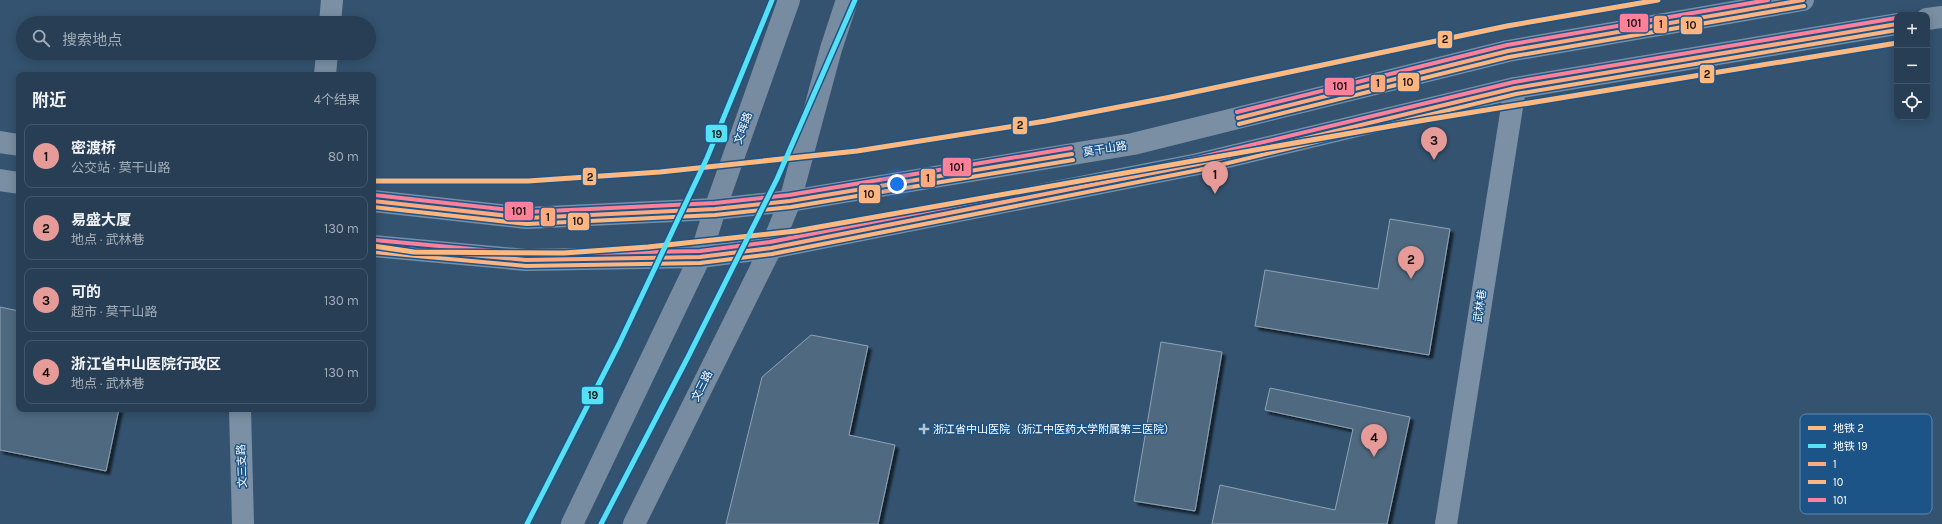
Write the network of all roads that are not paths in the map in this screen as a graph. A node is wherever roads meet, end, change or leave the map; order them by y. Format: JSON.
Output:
{"nodes":[{"id":1,"x":332,"y":0,"type":"edge"},
{"id":2,"x":789,"y":0,"type":"edge"},
{"id":3,"x":847,"y":0,"type":"edge"},
{"id":4,"x":1803,"y":0,"type":"edge"},
{"id":5,"x":331,"y":16,"type":"edge"},
{"id":6,"x":1942,"y":16,"type":"edge"},
{"id":7,"x":1930,"y":18,"type":"edge"},
{"id":8,"x":1894,"y":25,"type":"edge"},
{"id":9,"x":326,"y":60,"type":"edge"},
{"id":10,"x":325,"y":72,"type":"edge"},
{"id":11,"x":1515,"y":88,"type":"junction"},
{"id":12,"x":0,"y":142,"type":"edge"},
{"id":13,"x":16,"y":145,"type":"edge"},
{"id":14,"x":0,"y":180,"type":"edge"},
{"id":15,"x":16,"y":183,"type":"edge"},
{"id":16,"x":376,"y":201,"type":"edge"},
{"id":17,"x":790,"y":201,"type":"junction"},
{"id":18,"x":715,"y":209,"type":"junction"},
{"id":19,"x":376,"y":246,"type":"edge"},
{"id":20,"x":771,"y":248,"type":"junction"},
{"id":21,"x":700,"y":257,"type":"junction"},
{"id":22,"x":240,"y":412,"type":"edge"},
{"id":23,"x":243,"y":524,"type":"edge"},
{"id":24,"x":572,"y":524,"type":"edge"},
{"id":25,"x":634,"y":524,"type":"edge"},
{"id":26,"x":1446,"y":524,"type":"edge"}],
"edges":[{"from":1,"to":5,"type":"street"},
{"from":2,"to":18,"type":"main road","name":"文晖路"},
{"from":3,"to":17,"type":"main road"},
{"from":4,"to":17,"type":"main road","name":"莫干山路"},
{"from":6,"to":7,"type":"main road"},
{"from":8,"to":11,"type":"main road"},
{"from":9,"to":10,"type":"street"},
{"from":11,"to":20,"type":"main road"},
{"from":11,"to":26,"type":"street","name":"武林巷"},
{"from":12,"to":13,"type":"main road"},
{"from":14,"to":15,"type":"main road"},
{"from":16,"to":18,"type":"main road","name":"莫干山路"},
{"from":17,"to":18,"type":"main road","name":"莫干山路"},
{"from":17,"to":20,"type":"main road"},
{"from":18,"to":21,"type":"main road","name":"文晖路"},
{"from":19,"to":21,"type":"main road"},
{"from":20,"to":21,"type":"main road"},
{"from":20,"to":25,"type":"main road","name":"文三路"},
{"from":21,"to":24,"type":"main road"},
{"from":22,"to":23,"type":"street","name":"文三支路"}]}
